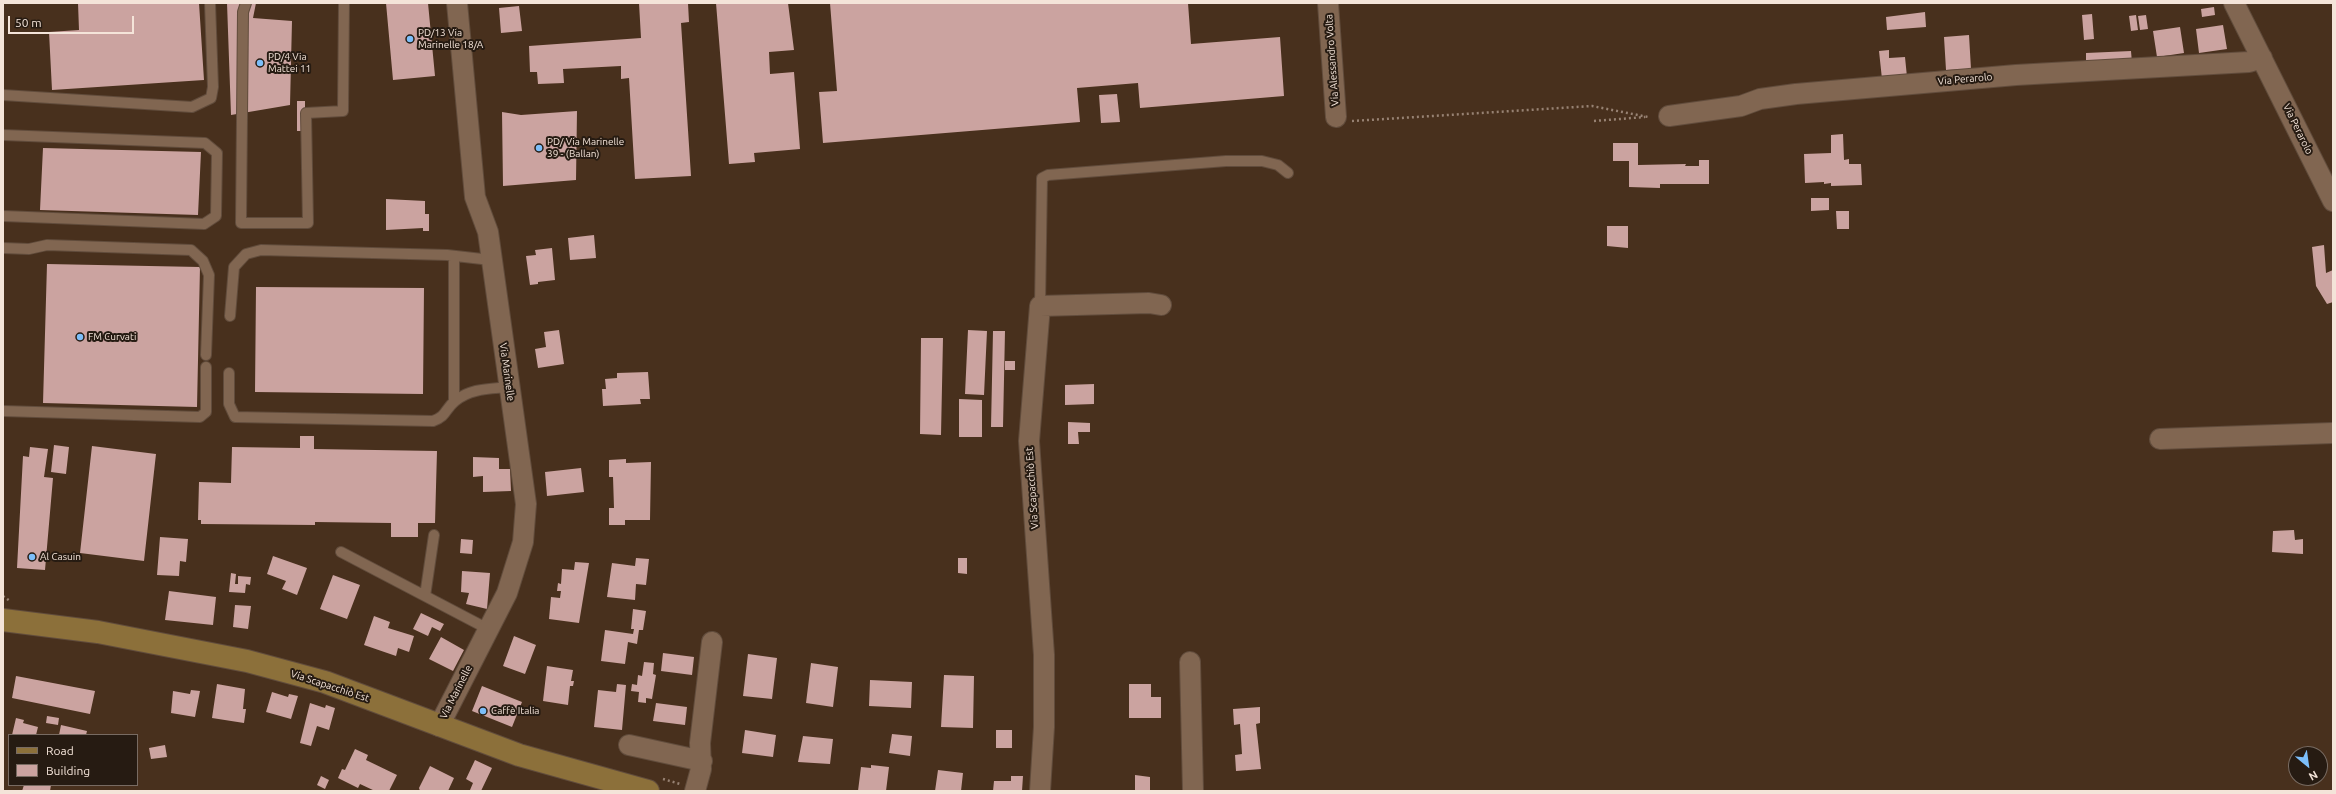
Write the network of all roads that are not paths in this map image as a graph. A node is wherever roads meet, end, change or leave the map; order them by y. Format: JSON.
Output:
{"nodes":[{"id":1,"x":210,"y":3,"type":"edge"},
{"id":2,"x":246,"y":3,"type":"edge"},
{"id":3,"x":344,"y":3,"type":"edge"},
{"id":4,"x":457,"y":3,"type":"edge"},
{"id":5,"x":1328,"y":3,"type":"edge"},
{"id":6,"x":2234,"y":3,"type":"edge"},
{"id":7,"x":2262,"y":58,"type":"junction"},
{"id":8,"x":3,"y":95,"type":"edge"},
{"id":9,"x":1670,"y":116,"type":"road end"},
{"id":10,"x":1336,"y":117,"type":"road end"},
{"id":11,"x":3,"y":135,"type":"edge"},
{"id":12,"x":1288,"y":173,"type":"dead end"},
{"id":13,"x":2333,"y":200,"type":"edge"},
{"id":14,"x":3,"y":216,"type":"edge"},
{"id":15,"x":3,"y":248,"type":"edge"},
{"id":16,"x":454,"y":256,"type":"junction"},
{"id":17,"x":491,"y":260,"type":"junction"},
{"id":18,"x":1162,"y":305,"type":"dead end"},
{"id":19,"x":1040,"y":306,"type":"junction"},
{"id":20,"x":230,"y":316,"type":"dead end"},
{"id":21,"x":206,"y":355,"type":"dead end"},
{"id":22,"x":206,"y":367,"type":"dead end"},
{"id":23,"x":228,"y":374,"type":"dead end"},
{"id":24,"x":509,"y":387,"type":"junction"},
{"id":25,"x":454,"y":401,"type":"junction"},
{"id":26,"x":3,"y":411,"type":"edge"},
{"id":27,"x":2333,"y":433,"type":"edge"},
{"id":28,"x":2160,"y":439,"type":"dead end"},
{"id":29,"x":434,"y":535,"type":"dead end"},
{"id":30,"x":341,"y":552,"type":"dead end"},
{"id":31,"x":425,"y":596,"type":"junction"},
{"id":32,"x":3,"y":610,"type":"edge"},
{"id":33,"x":3,"y":620,"type":"edge"},
{"id":34,"x":28,"y":621,"type":"junction"},
{"id":35,"x":488,"y":629,"type":"junction"},
{"id":36,"x":712,"y":642,"type":"dead end"},
{"id":37,"x":1190,"y":662,"type":"dead end"},
{"id":38,"x":439,"y":726,"type":"junction"},
{"id":39,"x":629,"y":745,"type":"dead end"},
{"id":40,"x":702,"y":761,"type":"junction"},
{"id":41,"x":648,"y":791,"type":"edge"},
{"id":42,"x":694,"y":791,"type":"edge"},
{"id":43,"x":1040,"y":791,"type":"edge"},
{"id":44,"x":1193,"y":791,"type":"edge"}],
"edges":[{"from":1,"to":8,"type":"lane"},
{"from":2,"to":3,"type":"lane"},
{"from":4,"to":17,"type":"street","name":"Via Marinelle"},
{"from":5,"to":10,"type":"street","name":"Via Alessandro Volta"},
{"from":6,"to":7,"type":"street","name":"Via Perarolo"},
{"from":7,"to":9,"type":"street","name":"Via Perarolo"},
{"from":7,"to":13,"type":"street","name":"Via Perarolo"},
{"from":11,"to":14,"type":"lane"},
{"from":12,"to":19,"type":"lane"},
{"from":15,"to":21,"type":"lane"},
{"from":16,"to":17,"type":"lane"},
{"from":16,"to":20,"type":"lane"},
{"from":16,"to":25,"type":"lane"},
{"from":17,"to":24,"type":"street","name":"Via Marinelle"},
{"from":18,"to":19,"type":"street"},
{"from":19,"to":43,"type":"street","name":"Via Scapacchiò Est"},
{"from":22,"to":26,"type":"lane"},
{"from":23,"to":25,"type":"lane"},
{"from":24,"to":25,"type":"lane"},
{"from":24,"to":35,"type":"street","name":"Via Marinelle"},
{"from":27,"to":28,"type":"street"},
{"from":29,"to":31,"type":"lane"},
{"from":30,"to":31,"type":"lane"},
{"from":31,"to":35,"type":"lane"},
{"from":32,"to":34,"type":"street"},
{"from":33,"to":34,"type":"main road","name":"Via Scapacchiò Est"},
{"from":34,"to":38,"type":"main road","name":"Via Scapacchiò Est"},
{"from":35,"to":38,"type":"street","name":"Via Marinelle"},
{"from":36,"to":40,"type":"street"},
{"from":37,"to":44,"type":"street"},
{"from":38,"to":41,"type":"main road","name":"Via Scapacchiò Est"},
{"from":39,"to":40,"type":"street"},
{"from":40,"to":42,"type":"street"}]}
